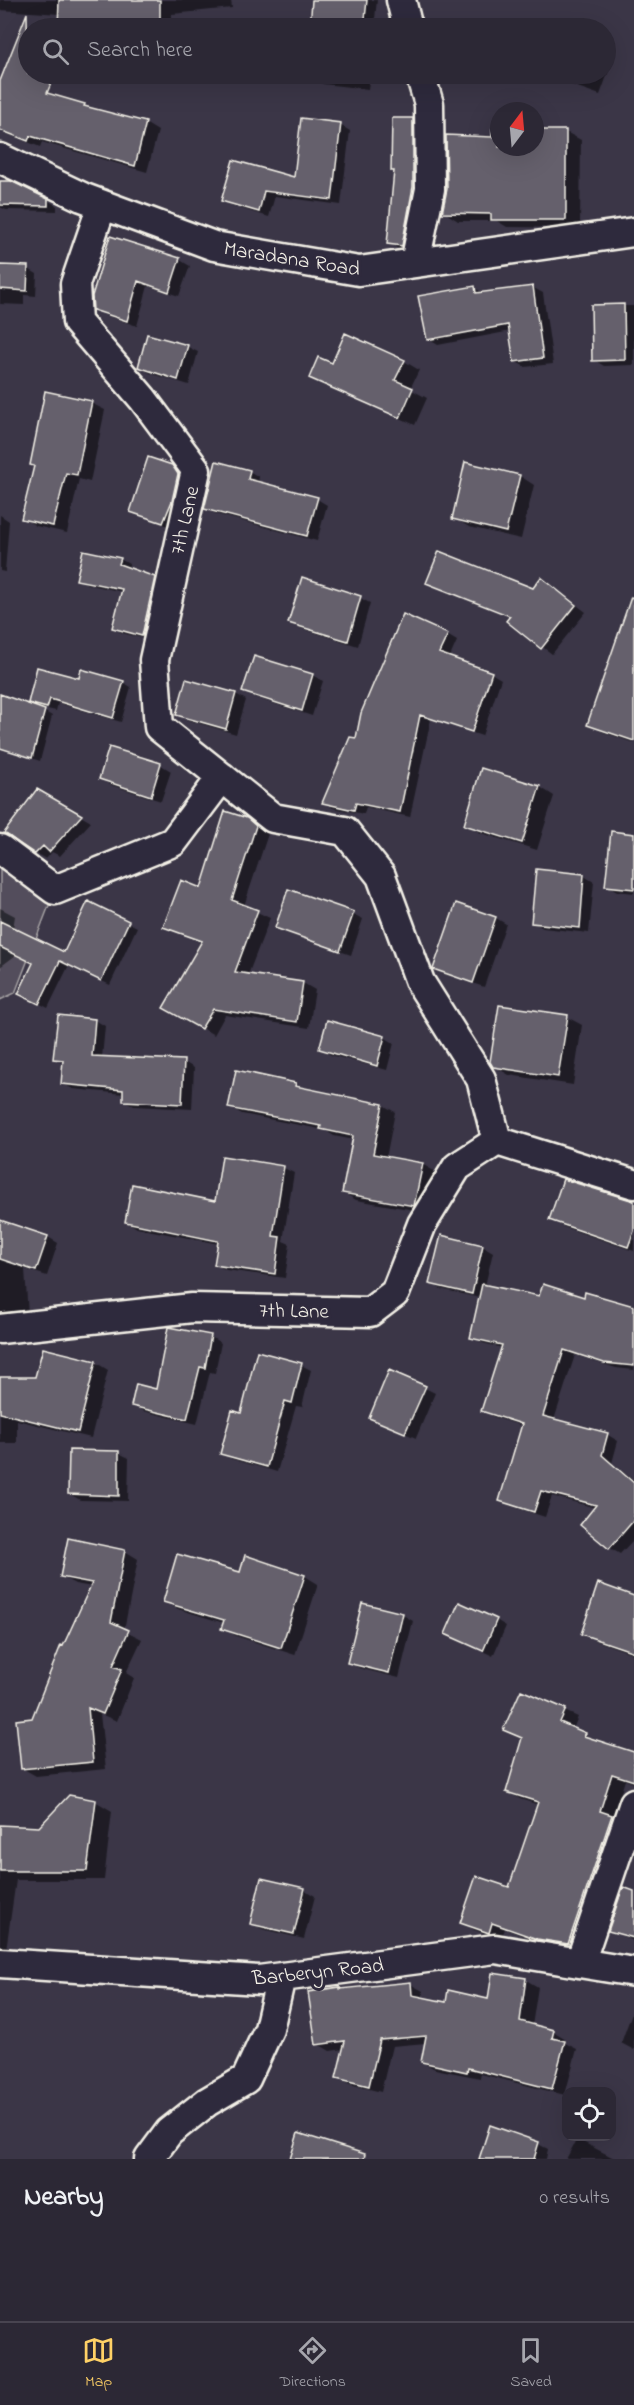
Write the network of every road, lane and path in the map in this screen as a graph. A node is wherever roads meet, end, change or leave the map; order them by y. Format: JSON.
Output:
{"nodes":[{"id":1,"x":401,"y":0,"type":"edge"},
{"id":2,"x":406,"y":18,"type":"edge"},
{"id":3,"x":423,"y":84,"type":"edge"},
{"id":4,"x":0,"y":158,"type":"edge"},
{"id":5,"x":102,"y":205,"type":"junction"},
{"id":6,"x":634,"y":232,"type":"edge"},
{"id":7,"x":415,"y":263,"type":"junction"},
{"id":8,"x":222,"y":777,"type":"junction"},
{"id":9,"x":0,"y":849,"type":"edge"},
{"id":10,"x":497,"y":1141,"type":"junction"},
{"id":11,"x":634,"y":1184,"type":"edge"},
{"id":12,"x":0,"y":1329,"type":"edge"},
{"id":13,"x":634,"y":1803,"type":"edge"},
{"id":14,"x":0,"y":1963,"type":"edge"},
{"id":15,"x":580,"y":1963,"type":"junction"},
{"id":16,"x":634,"y":1972,"type":"edge"},
{"id":17,"x":281,"y":1977,"type":"junction"},
{"id":18,"x":149,"y":2159,"type":"edge"}],
"edges":[{"from":1,"to":2,"type":"street"},
{"from":3,"to":7,"type":"street"},
{"from":4,"to":5,"type":"street","name":"Maradana Road"},
{"from":5,"to":7,"type":"street","name":"Maradana Road"},
{"from":5,"to":8,"type":"street","name":"7th Lane"},
{"from":6,"to":7,"type":"street","name":"Maradana Road"},
{"from":8,"to":9,"type":"street"},
{"from":8,"to":10,"type":"street","name":"7th Lane"},
{"from":10,"to":11,"type":"street"},
{"from":10,"to":12,"type":"street","name":"7th Lane"},
{"from":13,"to":15,"type":"street"},
{"from":14,"to":17,"type":"street","name":"Barberyn Road"},
{"from":15,"to":16,"type":"street","name":"Barberyn Road"},
{"from":15,"to":17,"type":"street","name":"Barberyn Road"},
{"from":17,"to":18,"type":"street"}]}
